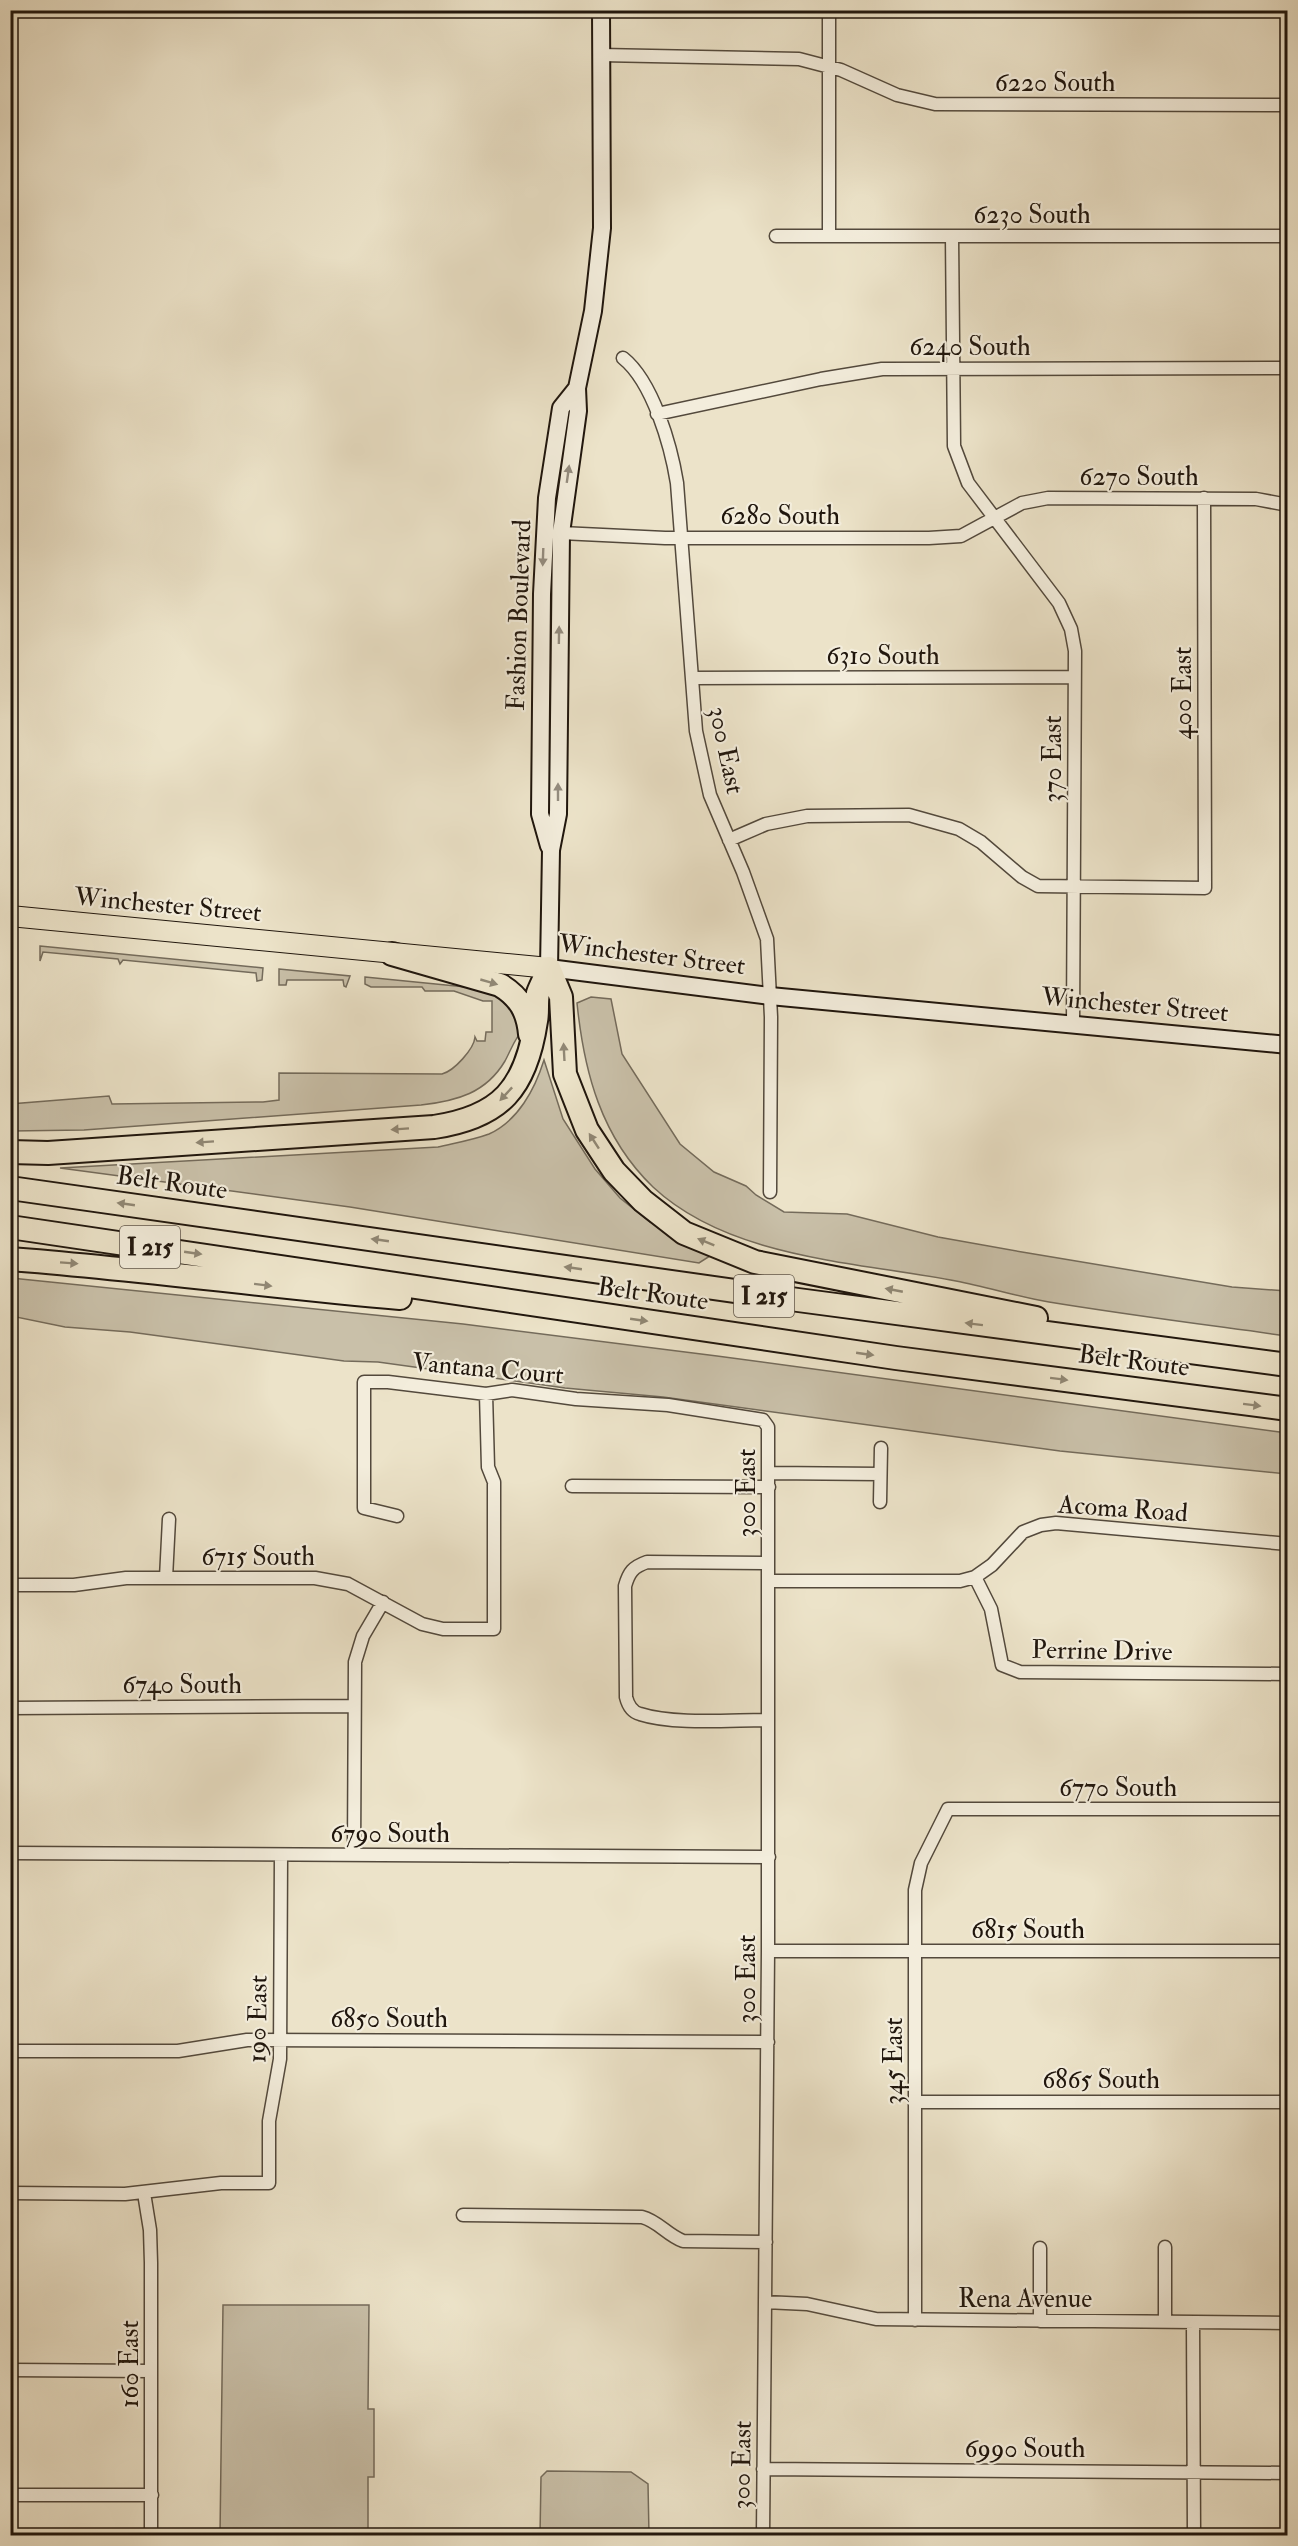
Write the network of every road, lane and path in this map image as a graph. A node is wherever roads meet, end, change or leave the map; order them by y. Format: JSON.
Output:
{"nodes":[{"id":1,"x":601,"y":10,"type":"edge"},
{"id":2,"x":829,"y":10,"type":"edge"},
{"id":3,"x":601,"y":55,"type":"junction"},
{"id":4,"x":829,"y":66,"type":"junction"},
{"id":5,"x":1287,"y":105,"type":"edge"},
{"id":6,"x":776,"y":236,"type":"dead end"},
{"id":7,"x":829,"y":236,"type":"junction"},
{"id":8,"x":952,"y":236,"type":"junction"},
{"id":9,"x":1287,"y":236,"type":"edge"},
{"id":10,"x":623,"y":358,"type":"dead end"},
{"id":11,"x":1287,"y":368,"type":"edge"},
{"id":12,"x":952,"y":369,"type":"junction"},
{"id":13,"x":577,"y":388,"type":"junction"},
{"id":14,"x":657,"y":414,"type":"junction"},
{"id":15,"x":1204,"y":498,"type":"junction"},
{"id":16,"x":1287,"y":505,"type":"edge"},
{"id":17,"x":994,"y":519,"type":"junction"},
{"id":18,"x":561,"y":533,"type":"junction"},
{"id":19,"x":681,"y":538,"type":"junction"},
{"id":20,"x":1074,"y":677,"type":"junction"},
{"id":21,"x":692,"y":678,"type":"junction"},
{"id":22,"x":729,"y":840,"type":"junction"},
{"id":23,"x":551,"y":850,"type":"junction"},
{"id":24,"x":1075,"y":888,"type":"junction"},
{"id":25,"x":10,"y":916,"type":"edge"},
{"id":26,"x":392,"y":954,"type":"junction"},
{"id":27,"x":549,"y":968,"type":"junction"},
{"id":28,"x":770,"y":996,"type":"junction"},
{"id":29,"x":1073,"y":1024,"type":"junction"},
{"id":30,"x":531,"y":1044,"type":"junction"},
{"id":31,"x":1287,"y":1045,"type":"edge"},
{"id":32,"x":10,"y":1152,"type":"edge"},
{"id":33,"x":10,"y":1188,"type":"edge"},
{"id":34,"x":770,"y":1192,"type":"dead end"},
{"id":35,"x":10,"y":1227,"type":"edge"},
{"id":36,"x":10,"y":1259,"type":"edge"},
{"id":37,"x":596,"y":1314,"type":"junction"},
{"id":38,"x":1240,"y":1359,"type":"junction"},
{"id":39,"x":1287,"y":1365,"type":"edge"},
{"id":40,"x":486,"y":1394,"type":"junction"},
{"id":41,"x":1287,"y":1409,"type":"edge"},
{"id":42,"x":766,"y":1423,"type":"joint"},
{"id":43,"x":881,"y":1448,"type":"dead end"},
{"id":44,"x":769,"y":1473,"type":"junction"},
{"id":45,"x":880,"y":1474,"type":"junction"},
{"id":46,"x":572,"y":1486,"type":"dead end"},
{"id":47,"x":769,"y":1487,"type":"junction"},
{"id":48,"x":880,"y":1502,"type":"dead end"},
{"id":49,"x":397,"y":1516,"type":"dead end"},
{"id":50,"x":170,"y":1520,"type":"dead end"},
{"id":51,"x":1287,"y":1544,"type":"edge"},
{"id":52,"x":768,"y":1563,"type":"junction"},
{"id":53,"x":975,"y":1577,"type":"junction"},
{"id":54,"x":166,"y":1578,"type":"junction"},
{"id":55,"x":768,"y":1581,"type":"junction"},
{"id":56,"x":10,"y":1585,"type":"edge"},
{"id":57,"x":383,"y":1602,"type":"junction"},
{"id":58,"x":1287,"y":1674,"type":"edge"},
{"id":59,"x":354,"y":1706,"type":"junction"},
{"id":60,"x":10,"y":1708,"type":"edge"},
{"id":61,"x":767,"y":1720,"type":"junction"},
{"id":62,"x":948,"y":1809,"type":"joint"},
{"id":63,"x":1287,"y":1809,"type":"edge"},
{"id":64,"x":10,"y":1853,"type":"edge"},
{"id":65,"x":281,"y":1855,"type":"junction"},
{"id":66,"x":354,"y":1855,"type":"junction"},
{"id":67,"x":769,"y":1857,"type":"junction"},
{"id":68,"x":1287,"y":1951,"type":"edge"},
{"id":69,"x":768,"y":1952,"type":"junction"},
{"id":70,"x":916,"y":1952,"type":"junction"},
{"id":71,"x":280,"y":2040,"type":"junction"},
{"id":72,"x":768,"y":2042,"type":"junction"},
{"id":73,"x":10,"y":2051,"type":"edge"},
{"id":74,"x":915,"y":2102,"type":"junction"},
{"id":75,"x":1287,"y":2102,"type":"edge"},
{"id":76,"x":10,"y":2193,"type":"edge"},
{"id":77,"x":144,"y":2193,"type":"junction"},
{"id":78,"x":463,"y":2215,"type":"dead end"},
{"id":79,"x":766,"y":2242,"type":"junction"},
{"id":80,"x":1165,"y":2247,"type":"dead end"},
{"id":81,"x":1040,"y":2248,"type":"dead end"},
{"id":82,"x":765,"y":2302,"type":"junction"},
{"id":83,"x":915,"y":2320,"type":"junction"},
{"id":84,"x":1040,"y":2321,"type":"junction"},
{"id":85,"x":1165,"y":2321,"type":"junction"},
{"id":86,"x":1193,"y":2322,"type":"junction"},
{"id":87,"x":1287,"y":2322,"type":"edge"},
{"id":88,"x":10,"y":2370,"type":"edge"},
{"id":89,"x":151,"y":2371,"type":"junction"},
{"id":90,"x":763,"y":2469,"type":"junction"},
{"id":91,"x":1194,"y":2472,"type":"junction"},
{"id":92,"x":1287,"y":2473,"type":"edge"},
{"id":93,"x":10,"y":2495,"type":"edge"},
{"id":94,"x":152,"y":2495,"type":"junction"},
{"id":95,"x":152,"y":2535,"type":"edge"},
{"id":96,"x":763,"y":2535,"type":"edge"},
{"id":97,"x":1194,"y":2535,"type":"edge"}],
"edges":[{"from":1,"to":3,"type":"street","name":"Fashion Boulevard"},
{"from":2,"to":4,"type":"street"},
{"from":3,"to":4,"type":"street","name":"6220 South"},
{"from":3,"to":13,"type":"street","name":"Fashion Boulevard"},
{"from":4,"to":5,"type":"street","name":"6220 South"},
{"from":4,"to":7,"type":"street"},
{"from":6,"to":7,"type":"street","name":"6230 South"},
{"from":7,"to":8,"type":"street","name":"6230 South"},
{"from":8,"to":9,"type":"street","name":"6230 South"},
{"from":8,"to":12,"type":"street","name":"370 East"},
{"from":10,"to":14,"type":"street","name":"300 East"},
{"from":11,"to":12,"type":"street","name":"6240 South"},
{"from":12,"to":14,"type":"street","name":"6240 South"},
{"from":12,"to":17,"type":"street","name":"370 East"},
{"from":18,"to":13,"type":"street","name":"Fashion Boulevard","one_way":true},
{"from":13,"to":23,"type":"street","name":"Fashion Boulevard","one_way":true},
{"from":14,"to":19,"type":"street","name":"300 East"},
{"from":15,"to":16,"type":"street","name":"6270 South"},
{"from":15,"to":17,"type":"street","name":"6270 South"},
{"from":15,"to":24,"type":"street","name":"400 East"},
{"from":17,"to":19,"type":"street","name":"6280 South"},
{"from":17,"to":20,"type":"street","name":"370 East"},
{"from":18,"to":19,"type":"street","name":"6280 South"},
{"from":23,"to":18,"type":"street","name":"Fashion Boulevard","one_way":true},
{"from":19,"to":21,"type":"street","name":"300 East"},
{"from":20,"to":21,"type":"street","name":"6310 South"},
{"from":20,"to":24,"type":"street","name":"370 East"},
{"from":21,"to":22,"type":"street","name":"300 East"},
{"from":22,"to":24,"type":"street"},
{"from":22,"to":28,"type":"street","name":"300 East"},
{"from":23,"to":27,"type":"street","name":"Fashion Boulevard"},
{"from":24,"to":29,"type":"street","name":"370 East"},
{"from":25,"to":26,"type":"main road","name":"Winchester Street"},
{"from":26,"to":27,"type":"main road","name":"Winchester Street"},
{"from":26,"to":30,"type":"highway","one_way":true},
{"from":27,"to":28,"type":"street","name":"Winchester Street"},
{"from":27,"to":30,"type":"highway"},
{"from":38,"to":27,"type":"highway","one_way":true},
{"from":28,"to":29,"type":"street","name":"Winchester Street"},
{"from":28,"to":34,"type":"street","name":"300 East"},
{"from":29,"to":31,"type":"street","name":"Winchester Street"},
{"from":30,"to":32,"type":"highway","one_way":true},
{"from":38,"to":33,"type":"highway","name":"Belt Route","number":"I 215","one_way":true},
{"from":35,"to":37,"type":"highway","name":"Belt Route","number":"I 215","one_way":true},
{"from":36,"to":37,"type":"highway","one_way":true},
{"from":37,"to":41,"type":"highway","name":"Belt Route","number":"I 215","one_way":true},
{"from":38,"to":39,"type":"highway","name":"Belt Route","number":"I 215"},
{"from":40,"to":42,"type":"street","name":"Vantana Court"},
{"from":40,"to":49,"type":"street","name":"Vantana Court"},
{"from":40,"to":57,"type":"street","name":"6715 South"},
{"from":42,"to":44,"type":"street","name":"300 East"},
{"from":43,"to":45,"type":"street"},
{"from":44,"to":45,"type":"street"},
{"from":44,"to":47,"type":"street","name":"300 East"},
{"from":45,"to":48,"type":"street"},
{"from":46,"to":47,"type":"street"},
{"from":47,"to":52,"type":"street","name":"300 East"},
{"from":50,"to":54,"type":"street"},
{"from":51,"to":53,"type":"street","name":"Acoma Road"},
{"from":52,"to":55,"type":"street","name":"300 East"},
{"from":52,"to":61,"type":"street"},
{"from":53,"to":55,"type":"street"},
{"from":53,"to":58,"type":"street","name":"Perrine Drive"},
{"from":54,"to":56,"type":"street","name":"6715 South"},
{"from":54,"to":57,"type":"street","name":"6715 South"},
{"from":55,"to":61,"type":"street","name":"300 East"},
{"from":57,"to":59,"type":"street"},
{"from":59,"to":60,"type":"street","name":"6740 South"},
{"from":59,"to":66,"type":"street"},
{"from":61,"to":67,"type":"street","name":"300 East"},
{"from":62,"to":63,"type":"street","name":"6770 South"},
{"from":62,"to":70,"type":"street","name":"345 East"},
{"from":64,"to":65,"type":"street","name":"6790 South"},
{"from":65,"to":66,"type":"street","name":"6790 South"},
{"from":65,"to":71,"type":"street","name":"190 East"},
{"from":66,"to":67,"type":"street","name":"6790 South"},
{"from":67,"to":69,"type":"street","name":"300 East"},
{"from":68,"to":70,"type":"street","name":"6815 South"},
{"from":69,"to":70,"type":"street","name":"6815 South"},
{"from":69,"to":72,"type":"street","name":"300 East"},
{"from":70,"to":74,"type":"street","name":"345 East"},
{"from":71,"to":72,"type":"street","name":"6850 South"},
{"from":71,"to":73,"type":"street","name":"6850 South"},
{"from":71,"to":77,"type":"street","name":"190 East"},
{"from":72,"to":79,"type":"street","name":"300 East"},
{"from":74,"to":75,"type":"street","name":"6865 South"},
{"from":74,"to":83,"type":"street","name":"345 East"},
{"from":76,"to":77,"type":"street"},
{"from":77,"to":89,"type":"street","name":"160 East"},
{"from":78,"to":79,"type":"street"},
{"from":79,"to":82,"type":"street","name":"300 East"},
{"from":80,"to":85,"type":"street"},
{"from":81,"to":84,"type":"street"},
{"from":82,"to":83,"type":"street","name":"Rena Avenue"},
{"from":82,"to":90,"type":"street","name":"300 East"},
{"from":83,"to":84,"type":"street","name":"Rena Avenue"},
{"from":84,"to":85,"type":"street","name":"Rena Avenue"},
{"from":85,"to":86,"type":"street","name":"Rena Avenue"},
{"from":86,"to":87,"type":"street","name":"Rena Avenue"},
{"from":86,"to":91,"type":"street"},
{"from":88,"to":89,"type":"street"},
{"from":89,"to":94,"type":"street","name":"160 East"},
{"from":90,"to":91,"type":"street","name":"6990 South"},
{"from":90,"to":96,"type":"street","name":"300 East"},
{"from":91,"to":92,"type":"street","name":"6990 South"},
{"from":91,"to":97,"type":"street"},
{"from":93,"to":94,"type":"street"},
{"from":94,"to":95,"type":"street","name":"160 East"}]}
